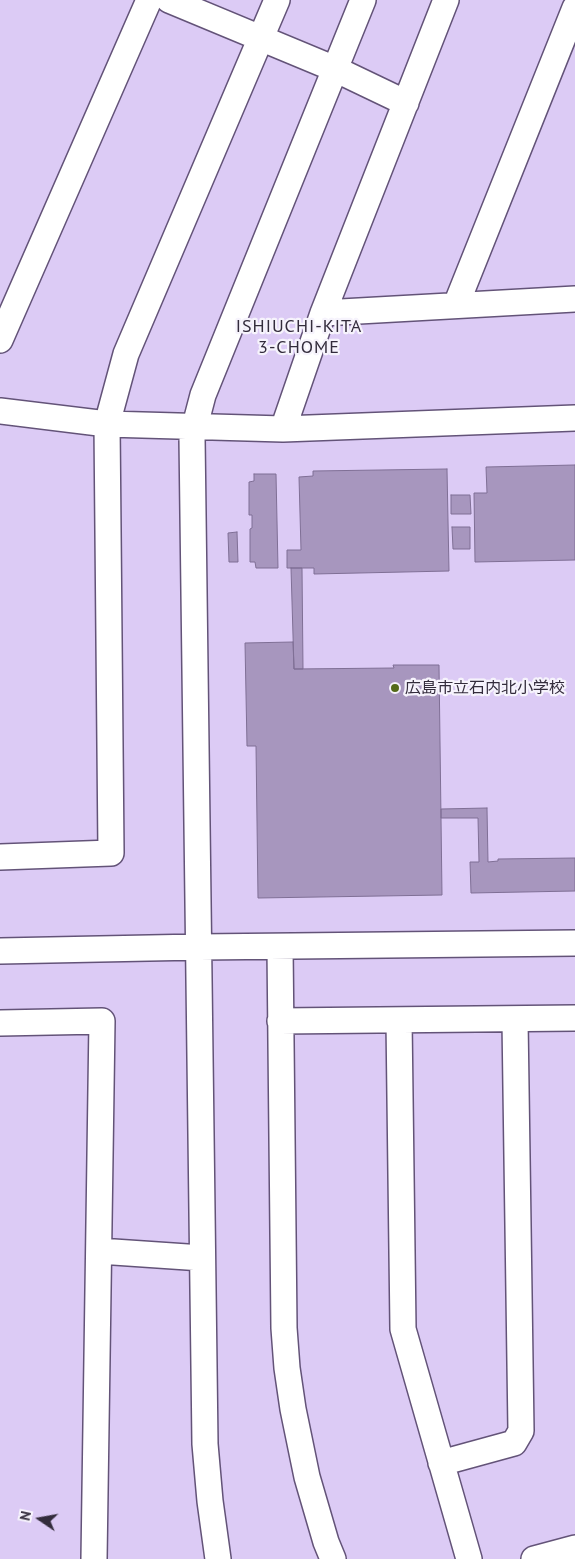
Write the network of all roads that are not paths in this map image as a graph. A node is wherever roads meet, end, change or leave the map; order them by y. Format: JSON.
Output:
{"nodes":[{"id":1,"x":149,"y":0,"type":"edge"},
{"id":2,"x":169,"y":0,"type":"edge"},
{"id":3,"x":276,"y":0,"type":"edge"},
{"id":4,"x":363,"y":0,"type":"edge"},
{"id":5,"x":446,"y":0,"type":"edge"},
{"id":6,"x":575,"y":8,"type":"edge"},
{"id":7,"x":262,"y":38,"type":"junction"},
{"id":8,"x":335,"y":69,"type":"junction"},
{"id":9,"x":406,"y":103,"type":"junction"},
{"id":10,"x":575,"y":299,"type":"edge"},
{"id":11,"x":456,"y":305,"type":"junction"},
{"id":12,"x":323,"y":313,"type":"junction"},
{"id":13,"x":0,"y":340,"type":"edge"},
{"id":14,"x":0,"y":411,"type":"edge"},
{"id":15,"x":575,"y":418,"type":"edge"},
{"id":16,"x":107,"y":424,"type":"junction"},
{"id":17,"x":195,"y":426,"type":"junction"},
{"id":18,"x":283,"y":429,"type":"junction"},
{"id":19,"x":0,"y":857,"type":"edge"},
{"id":20,"x":575,"y":943,"type":"edge"},
{"id":21,"x":199,"y":947,"type":"junction"},
{"id":22,"x":280,"y":947,"type":"junction"},
{"id":23,"x":0,"y":951,"type":"edge"},
{"id":24,"x":575,"y":1018,"type":"edge"},
{"id":25,"x":399,"y":1020,"type":"junction"},
{"id":26,"x":515,"y":1020,"type":"junction"},
{"id":27,"x":280,"y":1021,"type":"junction"},
{"id":28,"x":0,"y":1023,"type":"edge"},
{"id":29,"x":99,"y":1251,"type":"junction"},
{"id":30,"x":202,"y":1258,"type":"junction"},
{"id":31,"x":441,"y":1463,"type":"junction"},
{"id":32,"x":575,"y":1548,"type":"edge"},
{"id":33,"x":94,"y":1559,"type":"edge"},
{"id":34,"x":218,"y":1559,"type":"edge"},
{"id":35,"x":333,"y":1559,"type":"edge"},
{"id":36,"x":469,"y":1559,"type":"edge"},
{"id":37,"x":534,"y":1559,"type":"edge"}],
"edges":[{"from":1,"to":13,"type":"street"},
{"from":2,"to":7,"type":"street"},
{"from":3,"to":7,"type":"street"},
{"from":4,"to":8,"type":"street"},
{"from":5,"to":9,"type":"street"},
{"from":6,"to":11,"type":"street"},
{"from":7,"to":8,"type":"street"},
{"from":7,"to":16,"type":"street"},
{"from":8,"to":9,"type":"street"},
{"from":8,"to":17,"type":"street"},
{"from":9,"to":12,"type":"street"},
{"from":10,"to":11,"type":"street"},
{"from":11,"to":12,"type":"street"},
{"from":12,"to":18,"type":"street"},
{"from":14,"to":16,"type":"street"},
{"from":15,"to":18,"type":"street"},
{"from":16,"to":17,"type":"street"},
{"from":16,"to":19,"type":"street"},
{"from":17,"to":18,"type":"street"},
{"from":17,"to":21,"type":"street"},
{"from":20,"to":22,"type":"street"},
{"from":21,"to":22,"type":"street"},
{"from":21,"to":23,"type":"street"},
{"from":21,"to":30,"type":"street"},
{"from":22,"to":27,"type":"street"},
{"from":24,"to":26,"type":"street"},
{"from":25,"to":26,"type":"street"},
{"from":25,"to":27,"type":"street"},
{"from":25,"to":31,"type":"street"},
{"from":26,"to":31,"type":"street"},
{"from":27,"to":35,"type":"street"},
{"from":28,"to":29,"type":"street"},
{"from":29,"to":30,"type":"street"},
{"from":29,"to":33,"type":"street"},
{"from":30,"to":34,"type":"street"},
{"from":31,"to":36,"type":"street"},
{"from":32,"to":37,"type":"street"}]}
